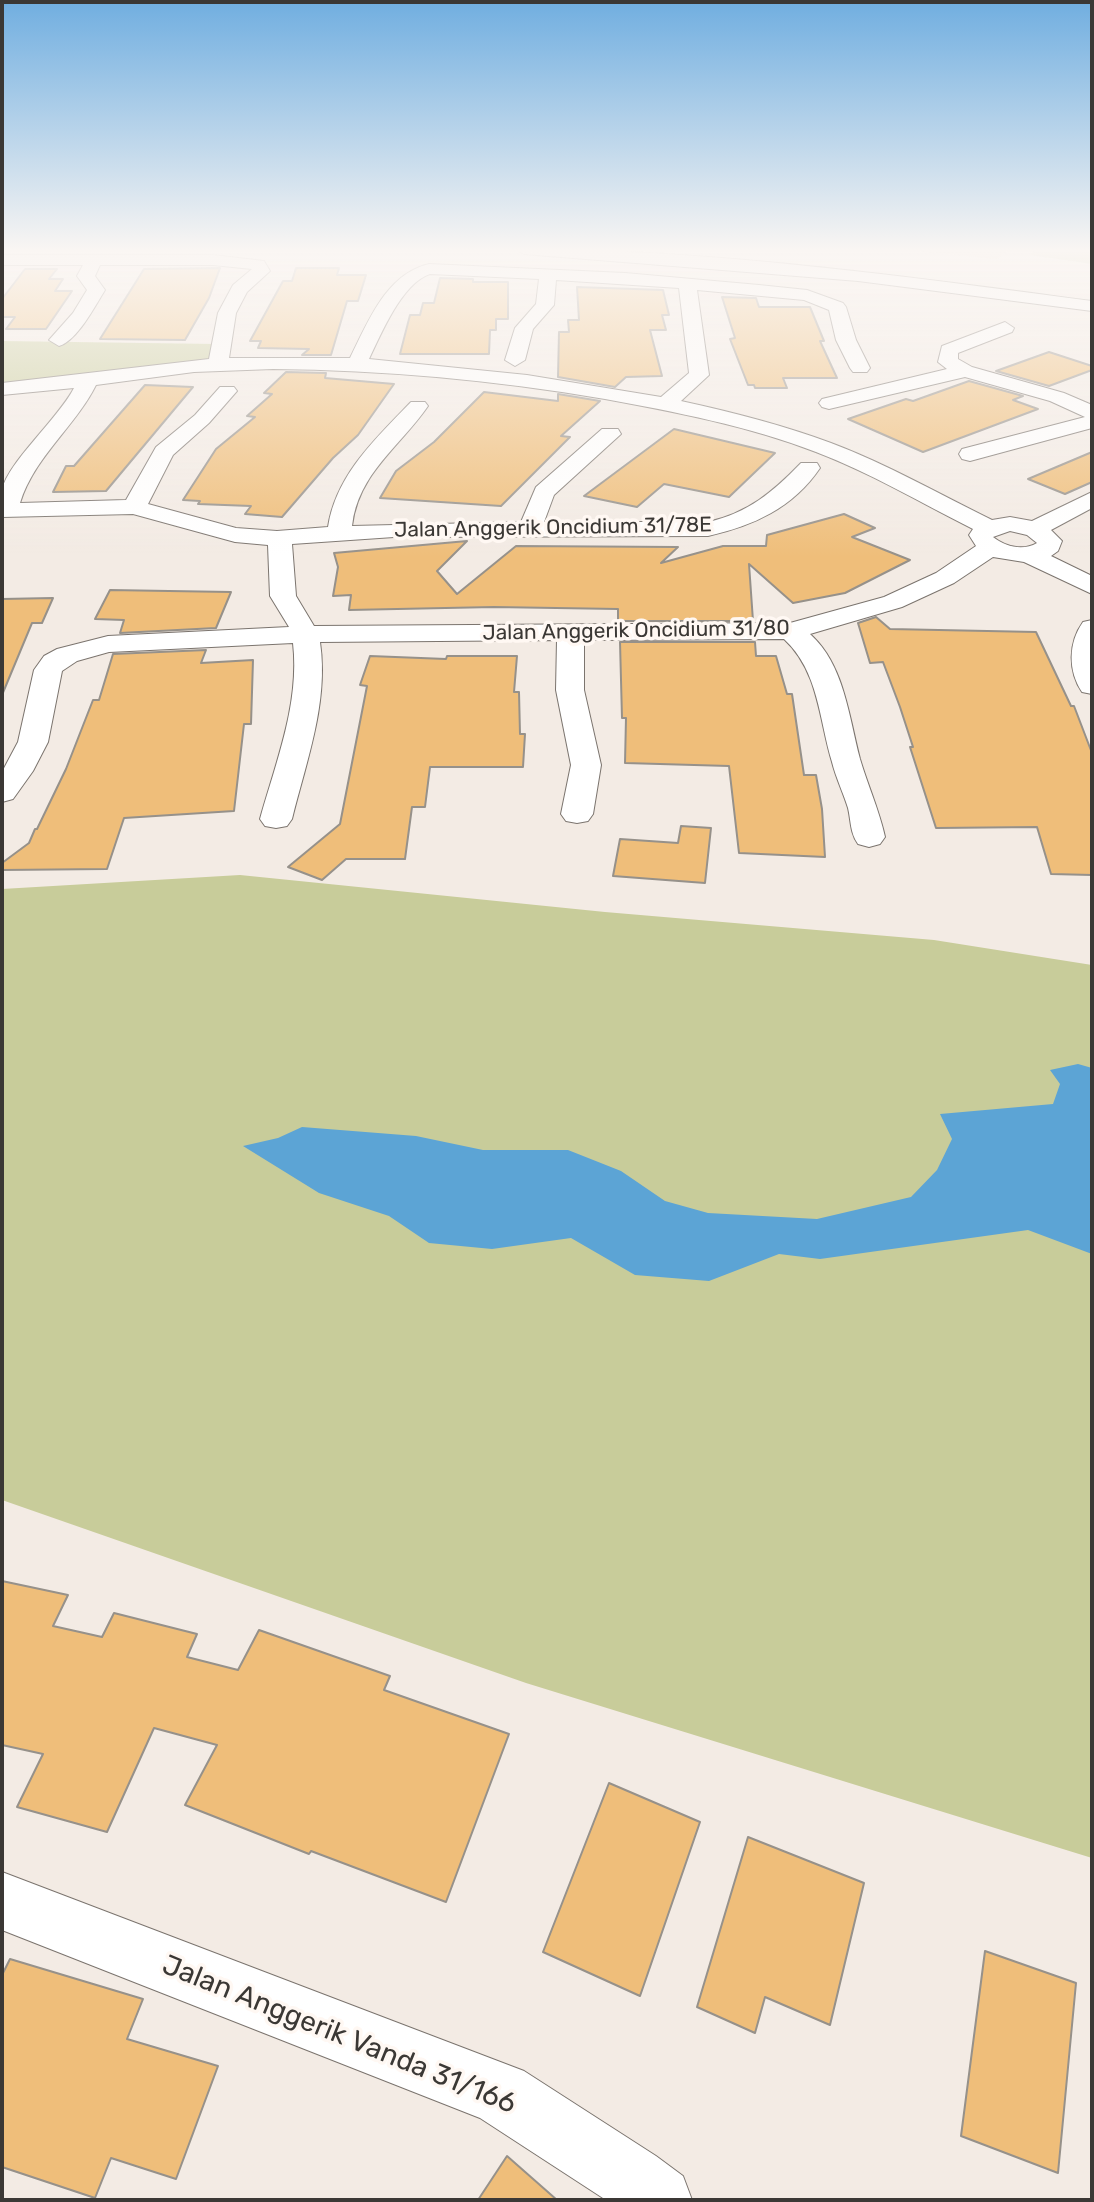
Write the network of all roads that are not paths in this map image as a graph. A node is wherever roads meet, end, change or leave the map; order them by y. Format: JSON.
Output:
{"nodes":[{"id":1,"x":220,"y":352,"type":"edge"},
{"id":2,"x":363,"y":352,"type":"edge"},
{"id":3,"x":517,"y":352,"type":"edge"},
{"id":4,"x":696,"y":352,"type":"edge"},
{"id":5,"x":852,"y":352,"type":"edge"},
{"id":6,"x":949,"y":352,"type":"edge"},
{"id":7,"x":515,"y":360,"type":"dead end"},
{"id":8,"x":218,"y":364,"type":"junction"},
{"id":9,"x":356,"y":366,"type":"junction"},
{"id":10,"x":860,"y":368,"type":"dead end"},
{"id":11,"x":965,"y":371,"type":"junction"},
{"id":12,"x":87,"y":382,"type":"junction"},
{"id":13,"x":1084,"y":386,"type":"dead end"},
{"id":14,"x":2,"y":389,"type":"edge"},
{"id":15,"x":227,"y":391,"type":"dead end"},
{"id":16,"x":1057,"y":397,"type":"junction"},
{"id":17,"x":829,"y":402,"type":"dead end"},
{"id":18,"x":665,"y":404,"type":"junction"},
{"id":19,"x":418,"y":406,"type":"dead end"},
{"id":20,"x":1092,"y":413,"type":"edge"},
{"id":21,"x":62,"y":421,"type":"junction"},
{"id":22,"x":1092,"y":422,"type":"edge"},
{"id":23,"x":610,"y":433,"type":"dead end"},
{"id":24,"x":24,"y":437,"type":"dead end"},
{"id":25,"x":970,"y":454,"type":"dead end"},
{"id":26,"x":11,"y":467,"type":"edge"},
{"id":27,"x":810,"y":468,"type":"dead end"},
{"id":28,"x":1092,"y":499,"type":"edge"},
{"id":29,"x":134,"y":508,"type":"junction"},
{"id":30,"x":4,"y":510,"type":"edge"},
{"id":31,"x":530,"y":529,"type":"junction"},
{"id":32,"x":339,"y":533,"type":"junction"},
{"id":33,"x":990,"y":537,"type":"junction"},
{"id":34,"x":277,"y":538,"type":"junction"},
{"id":35,"x":1037,"y":543,"type":"junction"},
{"id":36,"x":1092,"y":566,"type":"edge"},
{"id":37,"x":1092,"y":586,"type":"edge"},
{"id":38,"x":1092,"y":628,"type":"edge"},
{"id":39,"x":791,"y":631,"type":"junction"},
{"id":40,"x":570,"y":632,"type":"junction"},
{"id":41,"x":306,"y":634,"type":"junction"},
{"id":42,"x":1089,"y":656,"type":"edge"},
{"id":43,"x":1092,"y":686,"type":"edge"},
{"id":44,"x":2,"y":793,"type":"edge"},
{"id":45,"x":577,"y":814,"type":"dead end"},
{"id":46,"x":276,"y":819,"type":"dead end"},
{"id":47,"x":869,"y":837,"type":"dead end"},
{"id":48,"x":2,"y":1900,"type":"edge"},
{"id":49,"x":660,"y":2200,"type":"edge"}],
"edges":[{"from":1,"to":8,"type":"street"},
{"from":2,"to":9,"type":"street"},
{"from":3,"to":7,"type":"street"},
{"from":4,"to":18,"type":"street"},
{"from":5,"to":10,"type":"street"},
{"from":6,"to":11,"type":"street"},
{"from":8,"to":9,"type":"street"},
{"from":8,"to":12,"type":"street"},
{"from":9,"to":18,"type":"street"},
{"from":11,"to":16,"type":"street"},
{"from":11,"to":17,"type":"street"},
{"from":12,"to":14,"type":"street"},
{"from":12,"to":21,"type":"street"},
{"from":13,"to":16,"type":"street"},
{"from":15,"to":29,"type":"street"},
{"from":16,"to":20,"type":"street"},
{"from":18,"to":33,"type":"street"},
{"from":19,"to":32,"type":"street"},
{"from":21,"to":24,"type":"street"},
{"from":21,"to":26,"type":"street"},
{"from":22,"to":25,"type":"street"},
{"from":23,"to":31,"type":"street"},
{"from":26,"to":30,"type":"street"},
{"from":27,"to":31,"type":"street","name":"Jalan Anggerik Oncidium 31/78E"},
{"from":28,"to":35,"type":"street"},
{"from":29,"to":30,"type":"street","name":"Jalan Anggerik Oncidium 31/78E"},
{"from":29,"to":34,"type":"street","name":"Jalan Anggerik Oncidium 31/78E"},
{"from":31,"to":32,"type":"street","name":"Jalan Anggerik Oncidium 31/78E"},
{"from":32,"to":34,"type":"street","name":"Jalan Anggerik Oncidium 31/78E"},
{"from":33,"to":35,"type":"street"},
{"from":33,"to":39,"type":"street","name":"Jalan Anggerik Oncidium 31/80"},
{"from":34,"to":41,"type":"street"},
{"from":35,"to":36,"type":"street"},
{"from":35,"to":37,"type":"street"},
{"from":38,"to":42,"type":"street"},
{"from":39,"to":40,"type":"street","name":"Jalan Anggerik Oncidium 31/80"},
{"from":39,"to":47,"type":"street"},
{"from":40,"to":41,"type":"street","name":"Jalan Anggerik Oncidium 31/80"},
{"from":40,"to":45,"type":"street"},
{"from":41,"to":44,"type":"street","name":"Jalan Anggerik Oncidium 31/80"},
{"from":41,"to":46,"type":"street"},
{"from":42,"to":43,"type":"street"},
{"from":48,"to":49,"type":"street","name":"Jalan Anggerik Vanda 31/166"}]}
